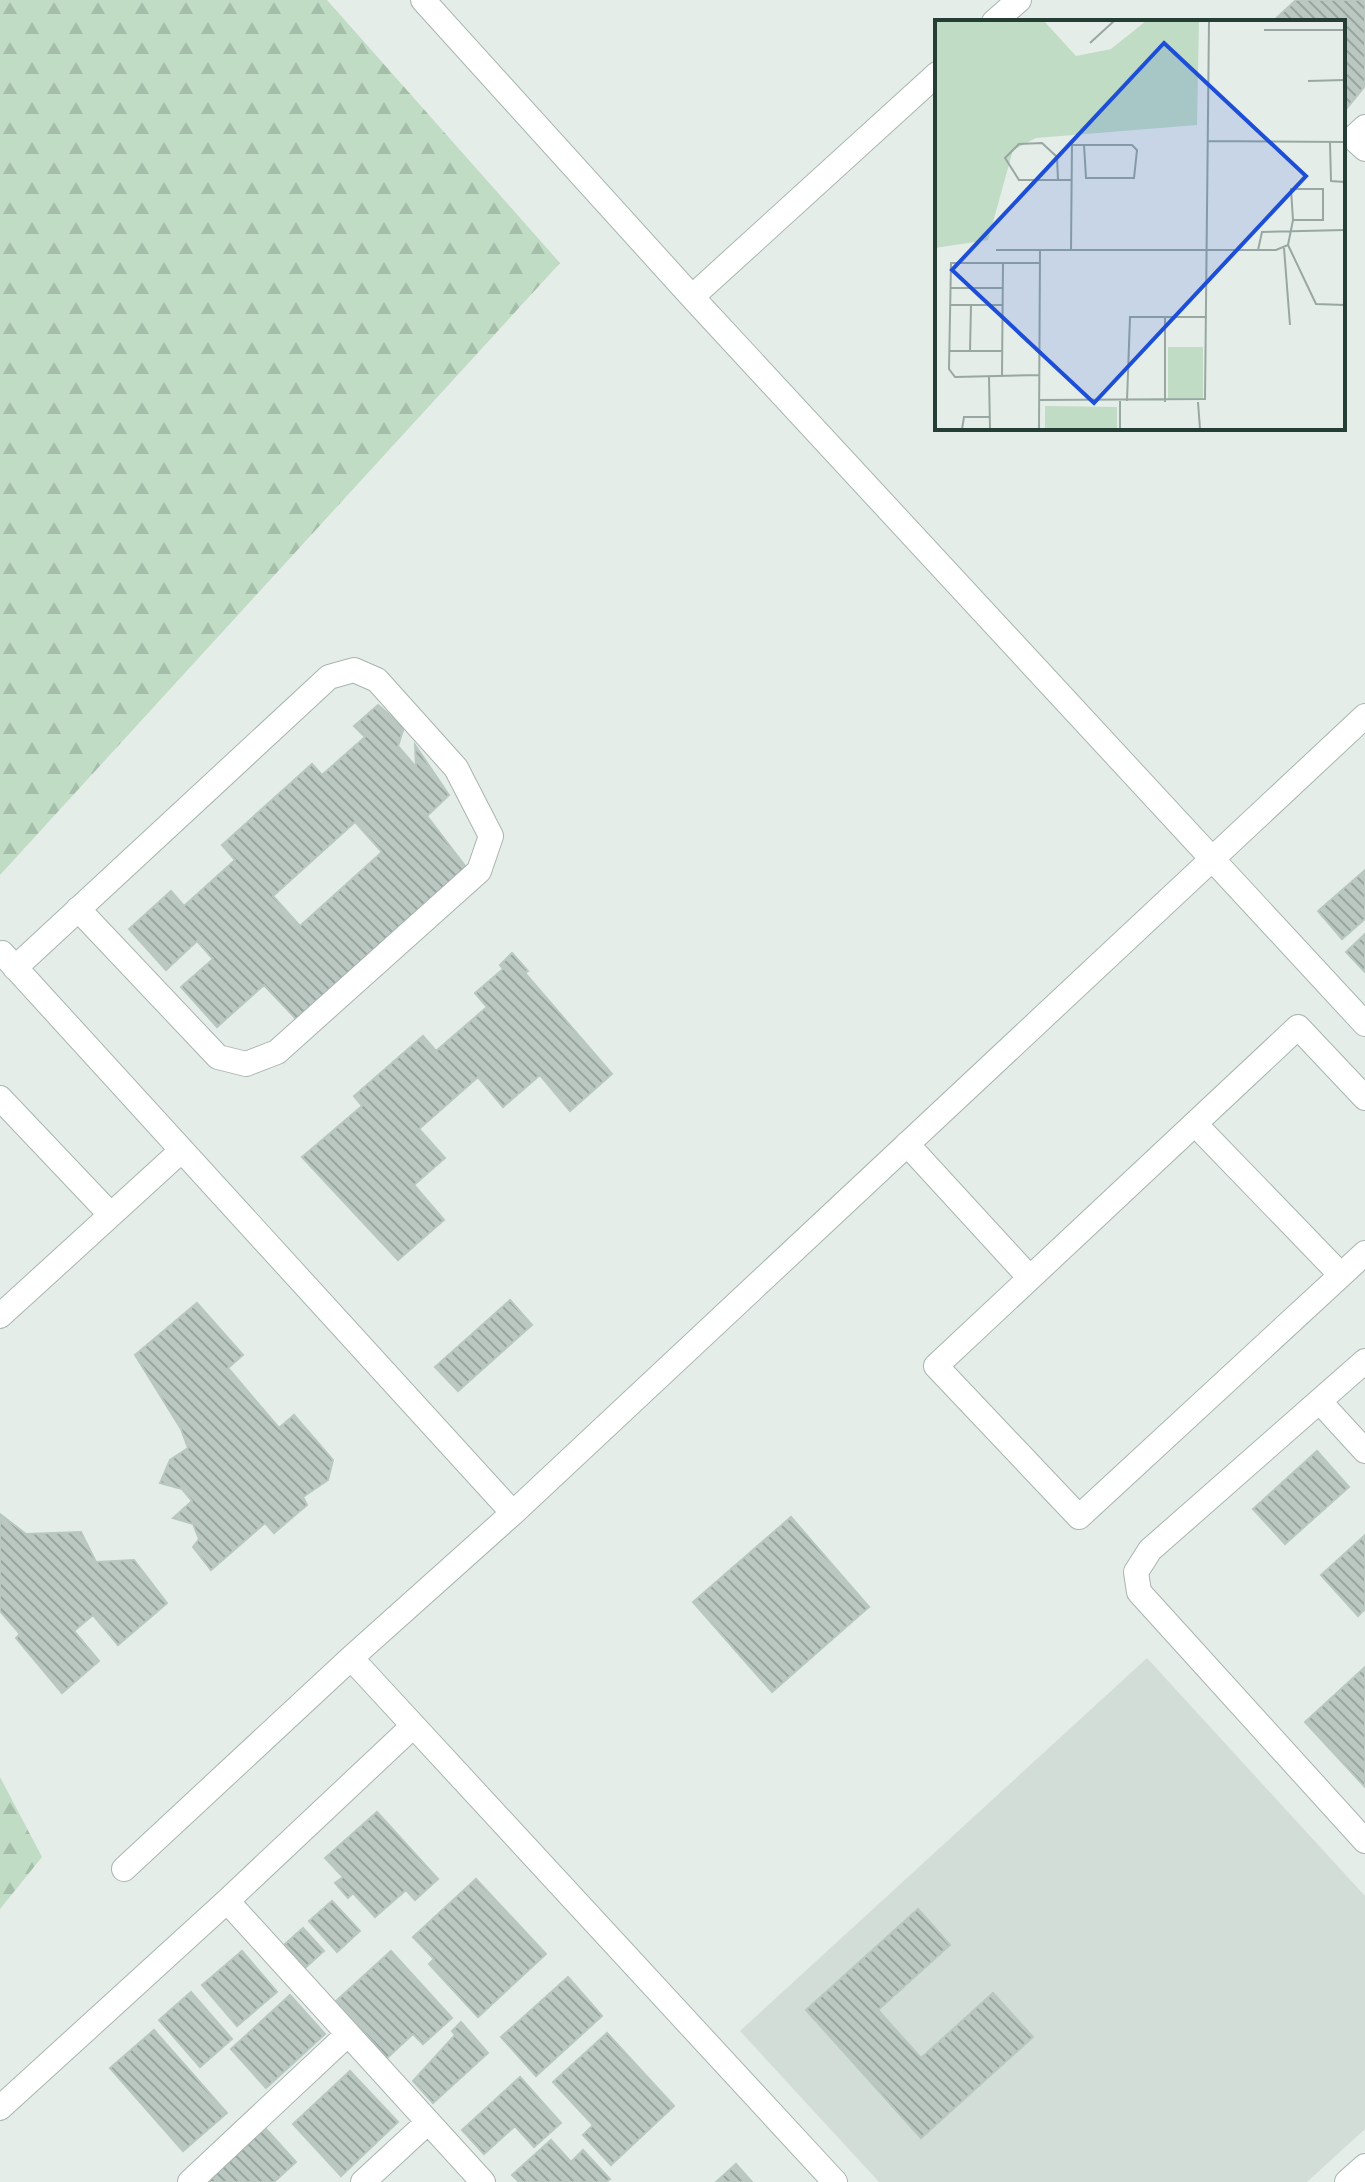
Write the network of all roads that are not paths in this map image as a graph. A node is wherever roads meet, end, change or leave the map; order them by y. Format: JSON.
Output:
{"nodes":[{"id":1,"x":423,"y":0,"type":"edge"},
{"id":2,"x":1019,"y":0,"type":"edge"},
{"id":3,"x":996,"y":20,"type":"edge"},
{"id":4,"x":935,"y":76,"type":"edge"},
{"id":5,"x":1365,"y":127,"type":"edge"},
{"id":6,"x":1365,"y":149,"type":"edge"},
{"id":7,"x":692,"y":297,"type":"junction"},
{"id":8,"x":1365,"y":716,"type":"edge"},
{"id":9,"x":1211,"y":858,"type":"junction"},
{"id":10,"x":78,"y":909,"type":"junction"},
{"id":11,"x":1365,"y":1024,"type":"edge"},
{"id":12,"x":0,"y":1098,"type":"edge"},
{"id":13,"x":1365,"y":1098,"type":"edge"},
{"id":14,"x":1195,"y":1124,"type":"junction"},
{"id":15,"x":907,"y":1144,"type":"junction"},
{"id":16,"x":182,"y":1150,"type":"junction"},
{"id":17,"x":110,"y":1214,"type":"junction"},
{"id":18,"x":1365,"y":1253,"type":"edge"},
{"id":19,"x":1341,"y":1275,"type":"junction"},
{"id":20,"x":1030,"y":1278,"type":"junction"},
{"id":21,"x":0,"y":1316,"type":"edge"},
{"id":22,"x":1365,"y":1361,"type":"edge"},
{"id":23,"x":1321,"y":1403,"type":"junction"},
{"id":24,"x":1365,"y":1451,"type":"edge"},
{"id":25,"x":513,"y":1513,"type":"junction"},
{"id":26,"x":351,"y":1658,"type":"junction"},
{"id":27,"x":413,"y":1726,"type":"junction"},
{"id":28,"x":1365,"y":1841,"type":"edge"},
{"id":29,"x":124,"y":1869,"type":"dead end"},
{"id":30,"x":227,"y":1901,"type":"junction"},
{"id":31,"x":348,"y":2034,"type":"junction"},
{"id":32,"x":0,"y":2108,"type":"edge"},
{"id":33,"x":428,"y":2122,"type":"junction"},
{"id":34,"x":1365,"y":2166,"type":"edge"},
{"id":35,"x":190,"y":2182,"type":"edge"},
{"id":36,"x":363,"y":2182,"type":"edge"},
{"id":37,"x":483,"y":2182,"type":"edge"},
{"id":38,"x":835,"y":2182,"type":"edge"},
{"id":39,"x":1347,"y":2182,"type":"edge"}],
"edges":[{"from":1,"to":7,"type":"street"},
{"from":2,"to":3,"type":"street"},
{"from":4,"to":7,"type":"street"},
{"from":5,"to":6,"type":"street"},
{"from":7,"to":9,"type":"street"},
{"from":8,"to":9,"type":"street"},
{"from":9,"to":11,"type":"street"},
{"from":9,"to":15,"type":"street"},
{"from":10,"to":10,"type":"street"},
{"from":10,"to":16,"type":"street"},
{"from":12,"to":17,"type":"street"},
{"from":13,"to":14,"type":"street"},
{"from":14,"to":19,"type":"street"},
{"from":14,"to":20,"type":"street"},
{"from":15,"to":20,"type":"street"},
{"from":15,"to":25,"type":"street"},
{"from":16,"to":17,"type":"street"},
{"from":16,"to":25,"type":"street"},
{"from":17,"to":21,"type":"street"},
{"from":18,"to":19,"type":"street"},
{"from":19,"to":20,"type":"street"},
{"from":22,"to":23,"type":"street"},
{"from":23,"to":24,"type":"street"},
{"from":23,"to":28,"type":"street"},
{"from":25,"to":26,"type":"street"},
{"from":26,"to":27,"type":"street"},
{"from":26,"to":29,"type":"street"},
{"from":27,"to":30,"type":"street"},
{"from":27,"to":38,"type":"street"},
{"from":30,"to":31,"type":"street"},
{"from":30,"to":32,"type":"street"},
{"from":31,"to":33,"type":"street"},
{"from":31,"to":35,"type":"street"},
{"from":33,"to":36,"type":"street"},
{"from":33,"to":37,"type":"street"},
{"from":34,"to":39,"type":"street"}]}
